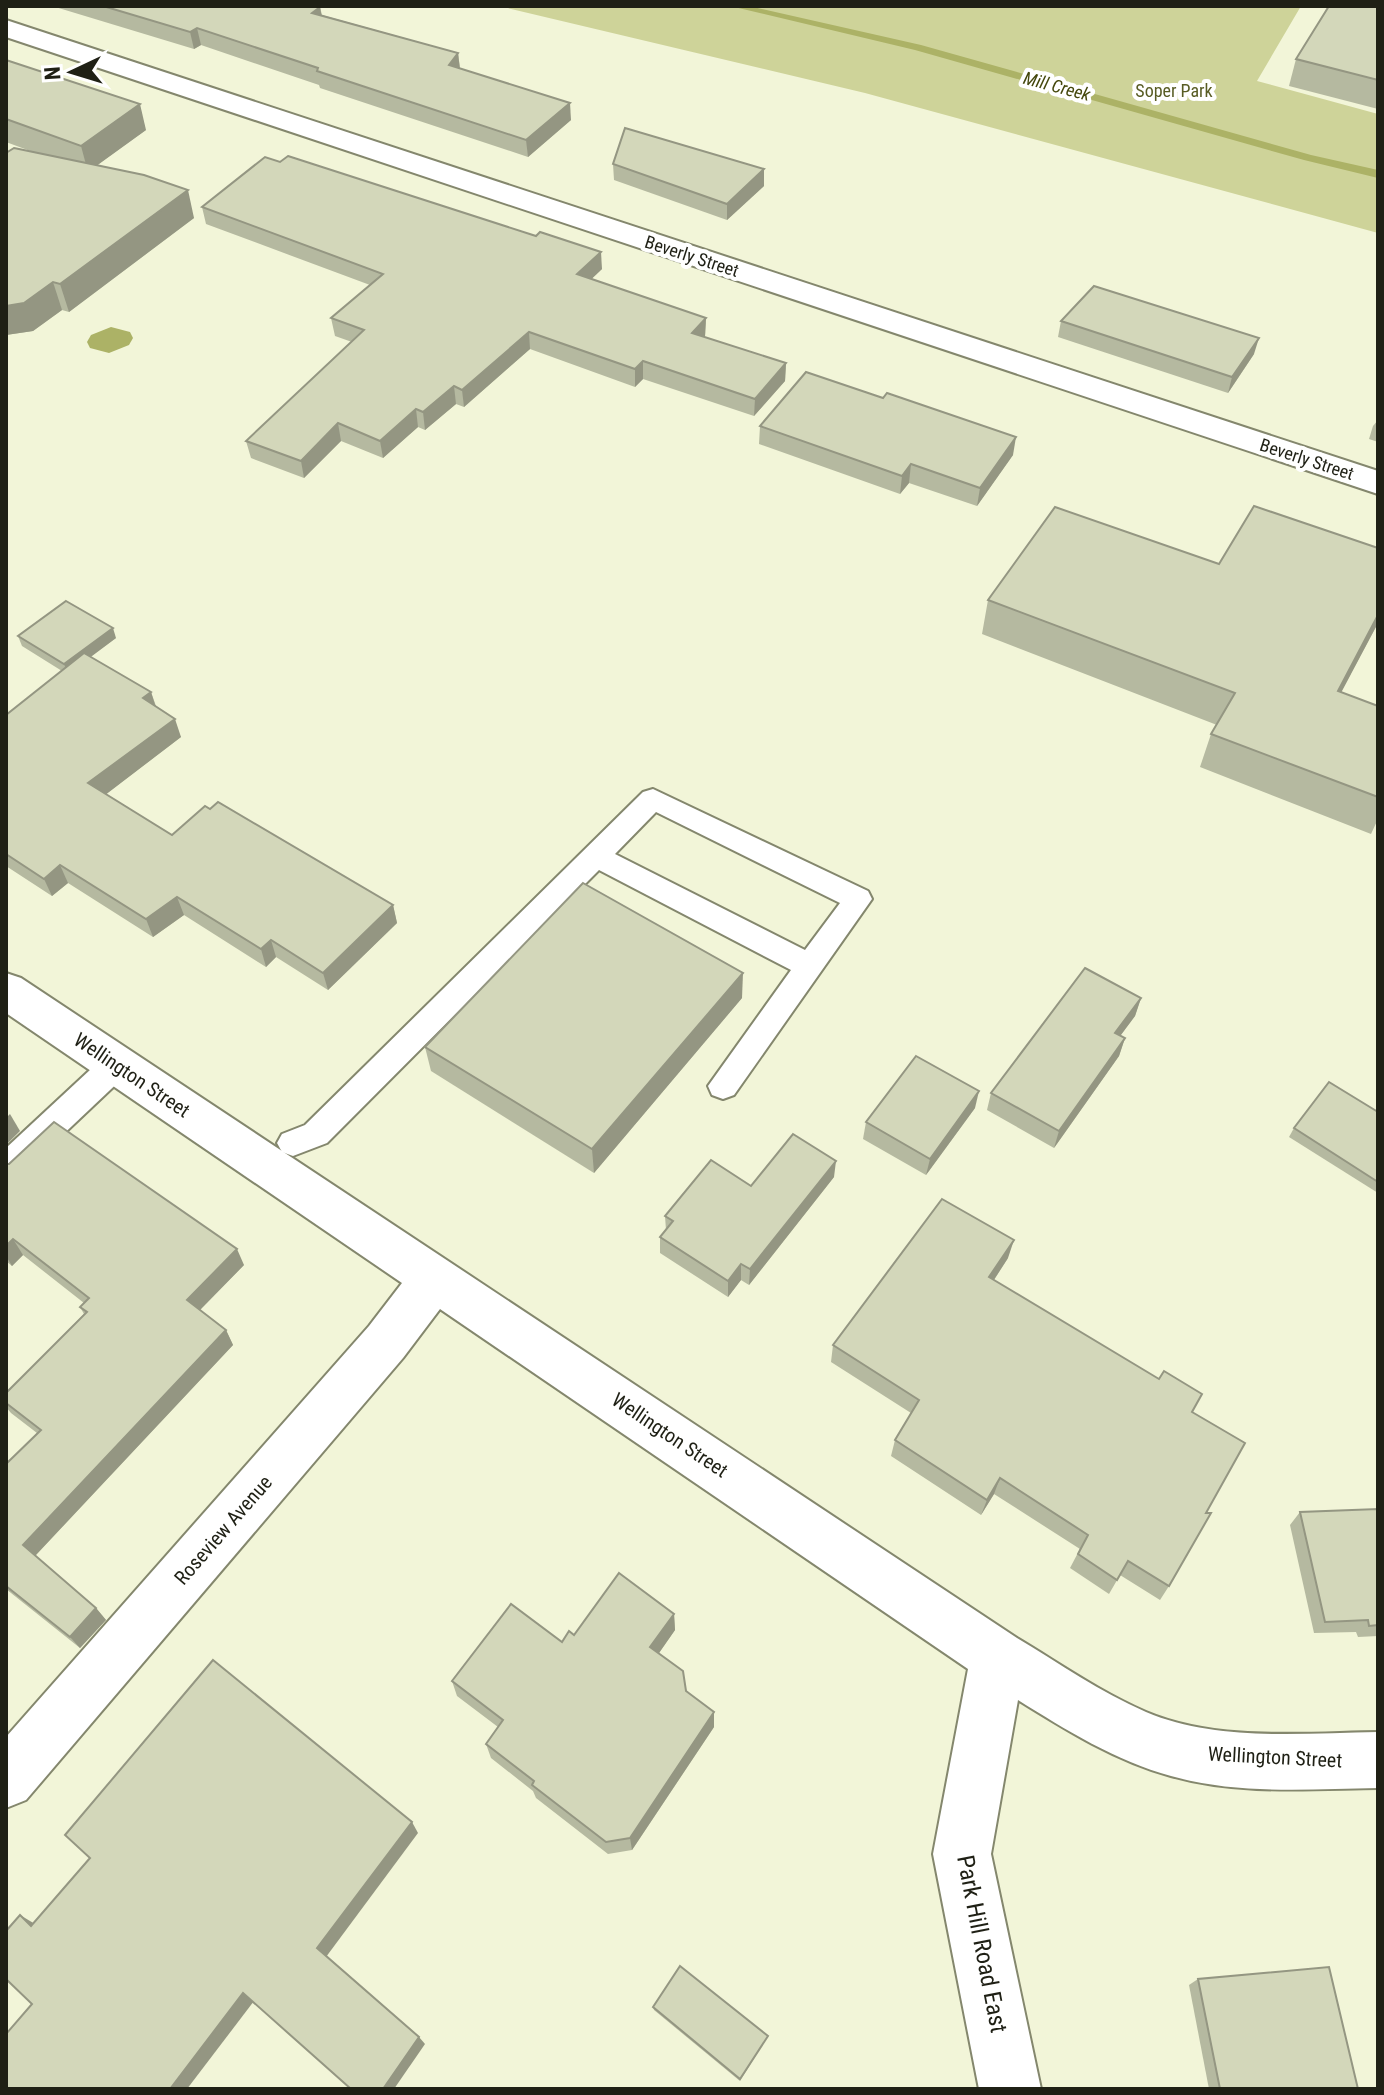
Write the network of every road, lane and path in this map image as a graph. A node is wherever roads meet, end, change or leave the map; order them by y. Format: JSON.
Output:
{"nodes":[{"id":1,"x":6,"y":28,"type":"edge"},
{"id":2,"x":1378,"y":483,"type":"edge"},
{"id":3,"x":597,"y":857,"type":"junction"},
{"id":4,"x":810,"y":966,"type":"junction"},
{"id":5,"x":6,"y":990,"type":"edge"},
{"id":6,"x":116,"y":1065,"type":"junction"},
{"id":7,"x":723,"y":1086,"type":"dead end"},
{"id":8,"x":293,"y":1143,"type":"dead end"},
{"id":9,"x":6,"y":1168,"type":"edge"},
{"id":10,"x":435,"y":1277,"type":"junction"},
{"id":11,"x":998,"y":1657,"type":"junction"},
{"id":12,"x":1378,"y":1760,"type":"edge"},
{"id":13,"x":6,"y":1780,"type":"edge"},
{"id":14,"x":1010,"y":2089,"type":"edge"}],
"edges":[{"from":1,"to":2,"type":"street","name":"Beverly Street"},
{"from":3,"to":4,"type":"lane"},
{"from":3,"to":4,"type":"lane"},
{"from":3,"to":8,"type":"lane"},
{"from":4,"to":7,"type":"lane"},
{"from":5,"to":6,"type":"street","name":"Wellington Street"},
{"from":6,"to":9,"type":"lane"},
{"from":6,"to":10,"type":"street","name":"Wellington Street"},
{"from":10,"to":11,"type":"street","name":"Wellington Street"},
{"from":10,"to":13,"type":"street","name":"Roseview Avenue"},
{"from":11,"to":12,"type":"street","name":"Wellington Street"},
{"from":11,"to":14,"type":"street","name":"Park Hill Road East"}]}
